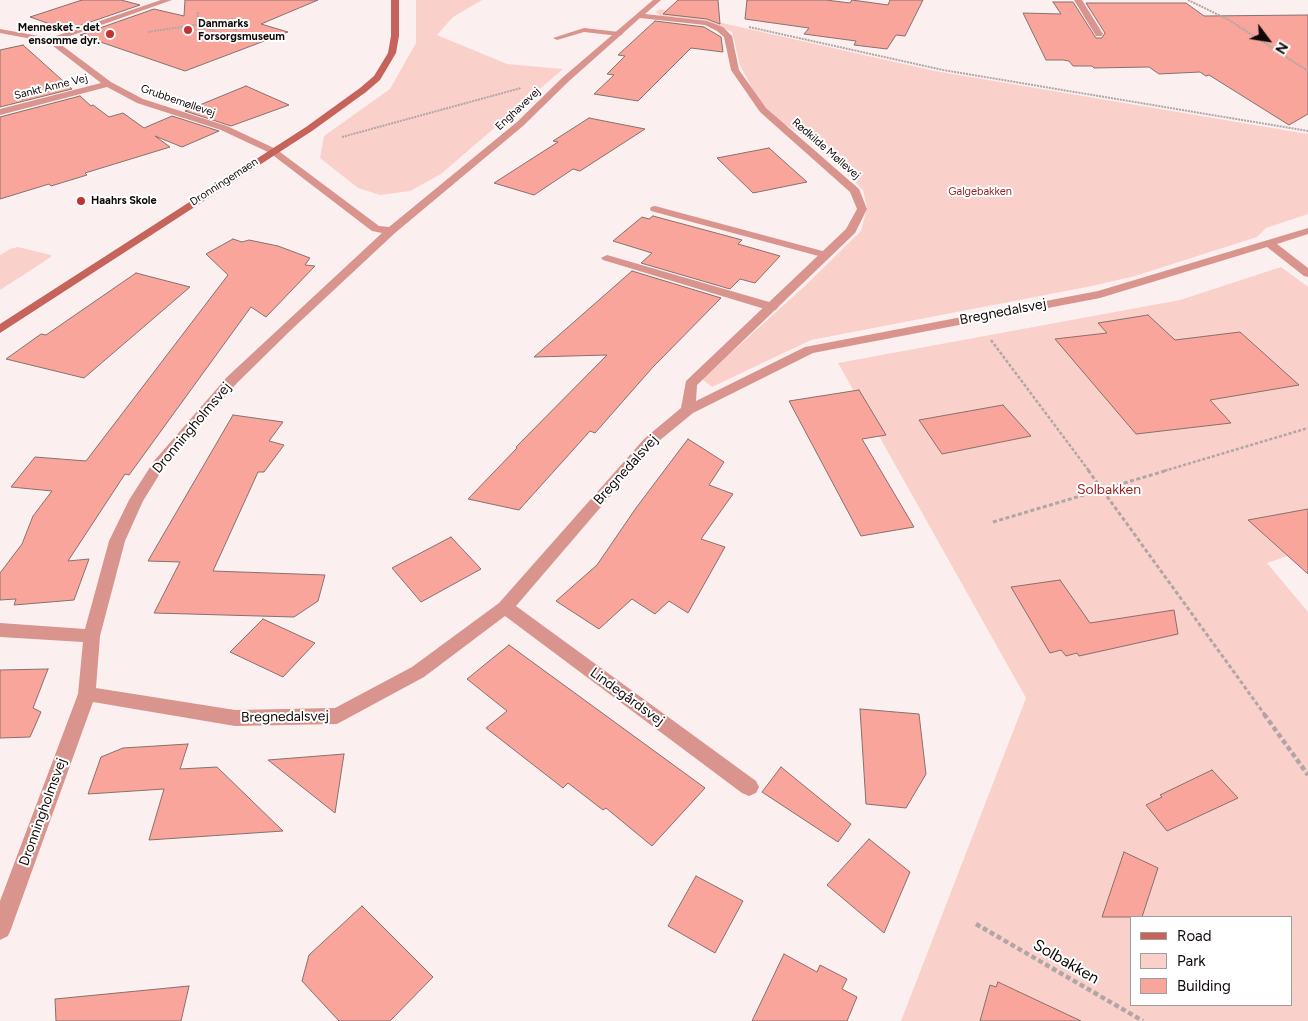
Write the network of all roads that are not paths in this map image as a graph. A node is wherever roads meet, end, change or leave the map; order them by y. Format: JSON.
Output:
{"nodes":[{"id":1,"x":168,"y":0,"type":"edge"},
{"id":2,"x":395,"y":0,"type":"edge"},
{"id":3,"x":657,"y":0,"type":"edge"},
{"id":4,"x":1078,"y":0,"type":"edge"},
{"id":5,"x":640,"y":16,"type":"junction"},
{"id":6,"x":0,"y":31,"type":"edge"},
{"id":7,"x":619,"y":34,"type":"junction"},
{"id":8,"x":1099,"y":34,"type":"dead end"},
{"id":9,"x":557,"y":38,"type":"dead end"},
{"id":10,"x":50,"y":40,"type":"junction"},
{"id":11,"x":108,"y":84,"type":"junction"},
{"id":12,"x":0,"y":112,"type":"edge"},
{"id":13,"x":272,"y":151,"type":"junction"},
{"id":14,"x":655,"y":209,"type":"dead end"},
{"id":15,"x":391,"y":231,"type":"junction"},
{"id":16,"x":1308,"y":231,"type":"edge"},
{"id":17,"x":1269,"y":243,"type":"junction"},
{"id":18,"x":826,"y":256,"type":"junction"},
{"id":19,"x":607,"y":258,"type":"dead end"},
{"id":20,"x":1308,"y":274,"type":"edge"},
{"id":21,"x":772,"y":307,"type":"junction"},
{"id":22,"x":0,"y":329,"type":"edge"},
{"id":23,"x":688,"y":410,"type":"junction"},
{"id":24,"x":505,"y":607,"type":"junction"},
{"id":25,"x":0,"y":630,"type":"edge"},
{"id":26,"x":92,"y":636,"type":"junction"},
{"id":27,"x":87,"y":694,"type":"junction"},
{"id":28,"x":748,"y":787,"type":"dead end"},
{"id":29,"x":0,"y":928,"type":"edge"}],
"edges":[{"from":1,"to":10,"type":"street"},
{"from":2,"to":13,"type":"street","name":"Dronningemaen"},
{"from":3,"to":5,"type":"street","name":"Enghavevej"},
{"from":4,"to":8,"type":"street"},
{"from":5,"to":7,"type":"street","name":"Enghavevej"},
{"from":5,"to":18,"type":"street","name":"Rødkilde Møllevej"},
{"from":6,"to":10,"type":"street","name":"Grubbemøllevej"},
{"from":7,"to":9,"type":"street"},
{"from":7,"to":15,"type":"street","name":"Enghavevej"},
{"from":10,"to":11,"type":"street","name":"Grubbemøllevej"},
{"from":11,"to":12,"type":"street","name":"Sankt Anne Vej"},
{"from":11,"to":13,"type":"street","name":"Grubbemøllevej"},
{"from":13,"to":15,"type":"street"},
{"from":13,"to":22,"type":"street","name":"Dronningemaen"},
{"from":14,"to":18,"type":"street"},
{"from":15,"to":26,"type":"street","name":"Dronningholmsvej"},
{"from":16,"to":17,"type":"street","name":"Bregnedalsvej"},
{"from":17,"to":20,"type":"street"},
{"from":17,"to":23,"type":"street","name":"Bregnedalsvej"},
{"from":18,"to":21,"type":"street","name":"Rødkilde Møllevej"},
{"from":19,"to":21,"type":"street"},
{"from":21,"to":23,"type":"street","name":"Rødkilde Møllevej"},
{"from":23,"to":24,"type":"street","name":"Bregnedalsvej"},
{"from":24,"to":27,"type":"street","name":"Bregnedalsvej"},
{"from":24,"to":28,"type":"street","name":"Lindegårdsvej"},
{"from":25,"to":26,"type":"street"},
{"from":26,"to":27,"type":"street","name":"Dronningholmsvej"},
{"from":27,"to":29,"type":"street","name":"Dronningholmsvej"}]}
